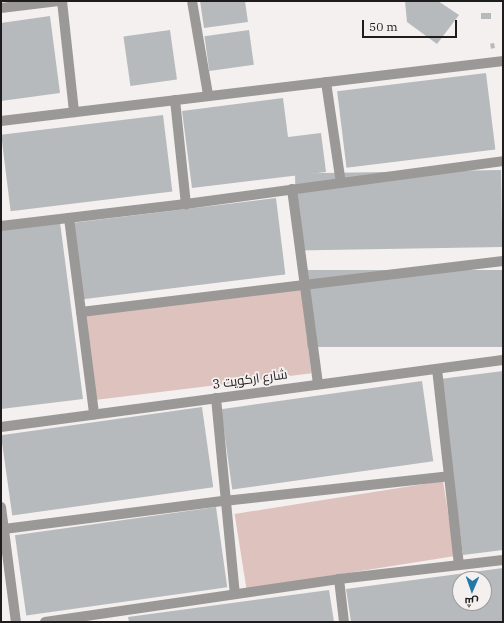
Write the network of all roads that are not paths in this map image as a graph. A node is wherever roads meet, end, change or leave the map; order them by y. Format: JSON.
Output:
{"nodes":[{"id":1,"x":61,"y":1,"type":"edge"},
{"id":2,"x":192,"y":1,"type":"edge"},
{"id":3,"x":1,"y":8,"type":"edge"},
{"id":4,"x":503,"y":61,"type":"edge"},
{"id":5,"x":326,"y":82,"type":"junction"},
{"id":6,"x":208,"y":95,"type":"junction"},
{"id":7,"x":175,"y":100,"type":"junction"},
{"id":8,"x":74,"y":112,"type":"junction"},
{"id":9,"x":1,"y":121,"type":"edge"},
{"id":10,"x":503,"y":161,"type":"edge"},
{"id":11,"x":341,"y":183,"type":"junction"},
{"id":12,"x":292,"y":190,"type":"junction"},
{"id":13,"x":186,"y":204,"type":"junction"},
{"id":14,"x":69,"y":218,"type":"junction"},
{"id":15,"x":1,"y":226,"type":"edge"},
{"id":16,"x":503,"y":261,"type":"edge"},
{"id":17,"x":305,"y":284,"type":"junction"},
{"id":18,"x":81,"y":312,"type":"junction"},
{"id":19,"x":503,"y":360,"type":"edge"},
{"id":20,"x":437,"y":368,"type":"junction"},
{"id":21,"x":318,"y":384,"type":"junction"},
{"id":22,"x":216,"y":398,"type":"junction"},
{"id":23,"x":94,"y":414,"type":"junction"},
{"id":24,"x":1,"y":427,"type":"edge"},
{"id":25,"x":449,"y":476,"type":"junction"},
{"id":26,"x":224,"y":501,"type":"junction"},
{"id":27,"x":1,"y":507,"type":"edge"},
{"id":28,"x":4,"y":529,"type":"junction"},
{"id":29,"x":503,"y":560,"type":"edge"},
{"id":30,"x":460,"y":565,"type":"junction"},
{"id":31,"x":339,"y":579,"type":"junction"},
{"id":32,"x":235,"y":594,"type":"junction"},
{"id":33,"x":121,"y":611,"type":"junction"},
{"id":34,"x":16,"y":622,"type":"edge"},
{"id":35,"x":45,"y":622,"type":"edge"},
{"id":36,"x":123,"y":622,"type":"edge"},
{"id":37,"x":344,"y":622,"type":"edge"}],
"edges":[{"from":1,"to":3,"type":"street"},
{"from":1,"to":8,"type":"street"},
{"from":2,"to":6,"type":"street"},
{"from":4,"to":5,"type":"street"},
{"from":5,"to":6,"type":"street"},
{"from":5,"to":11,"type":"street"},
{"from":6,"to":7,"type":"street"},
{"from":7,"to":8,"type":"street"},
{"from":7,"to":13,"type":"street"},
{"from":8,"to":9,"type":"street"},
{"from":10,"to":11,"type":"street"},
{"from":11,"to":12,"type":"street"},
{"from":12,"to":13,"type":"street"},
{"from":12,"to":17,"type":"street"},
{"from":13,"to":14,"type":"street"},
{"from":14,"to":15,"type":"street"},
{"from":14,"to":18,"type":"street"},
{"from":16,"to":17,"type":"street"},
{"from":17,"to":18,"type":"street"},
{"from":17,"to":21,"type":"street"},
{"from":18,"to":23,"type":"street"},
{"from":19,"to":20,"type":"street","name":"شارع اركويت 3"},
{"from":20,"to":21,"type":"street","name":"شارع اركويت 3"},
{"from":20,"to":25,"type":"street"},
{"from":21,"to":22,"type":"street","name":"شارع اركويت 3"},
{"from":22,"to":23,"type":"street","name":"شارع اركويت 3"},
{"from":22,"to":26,"type":"street"},
{"from":23,"to":24,"type":"street","name":"شارع اركويت 3"},
{"from":25,"to":26,"type":"street"},
{"from":25,"to":30,"type":"street"},
{"from":26,"to":28,"type":"street"},
{"from":26,"to":32,"type":"street"},
{"from":27,"to":28,"type":"street"},
{"from":28,"to":34,"type":"street"},
{"from":29,"to":30,"type":"street"},
{"from":30,"to":31,"type":"street"},
{"from":31,"to":32,"type":"street"},
{"from":31,"to":37,"type":"street"},
{"from":32,"to":33,"type":"street"},
{"from":33,"to":35,"type":"street"},
{"from":33,"to":36,"type":"street"}]}
